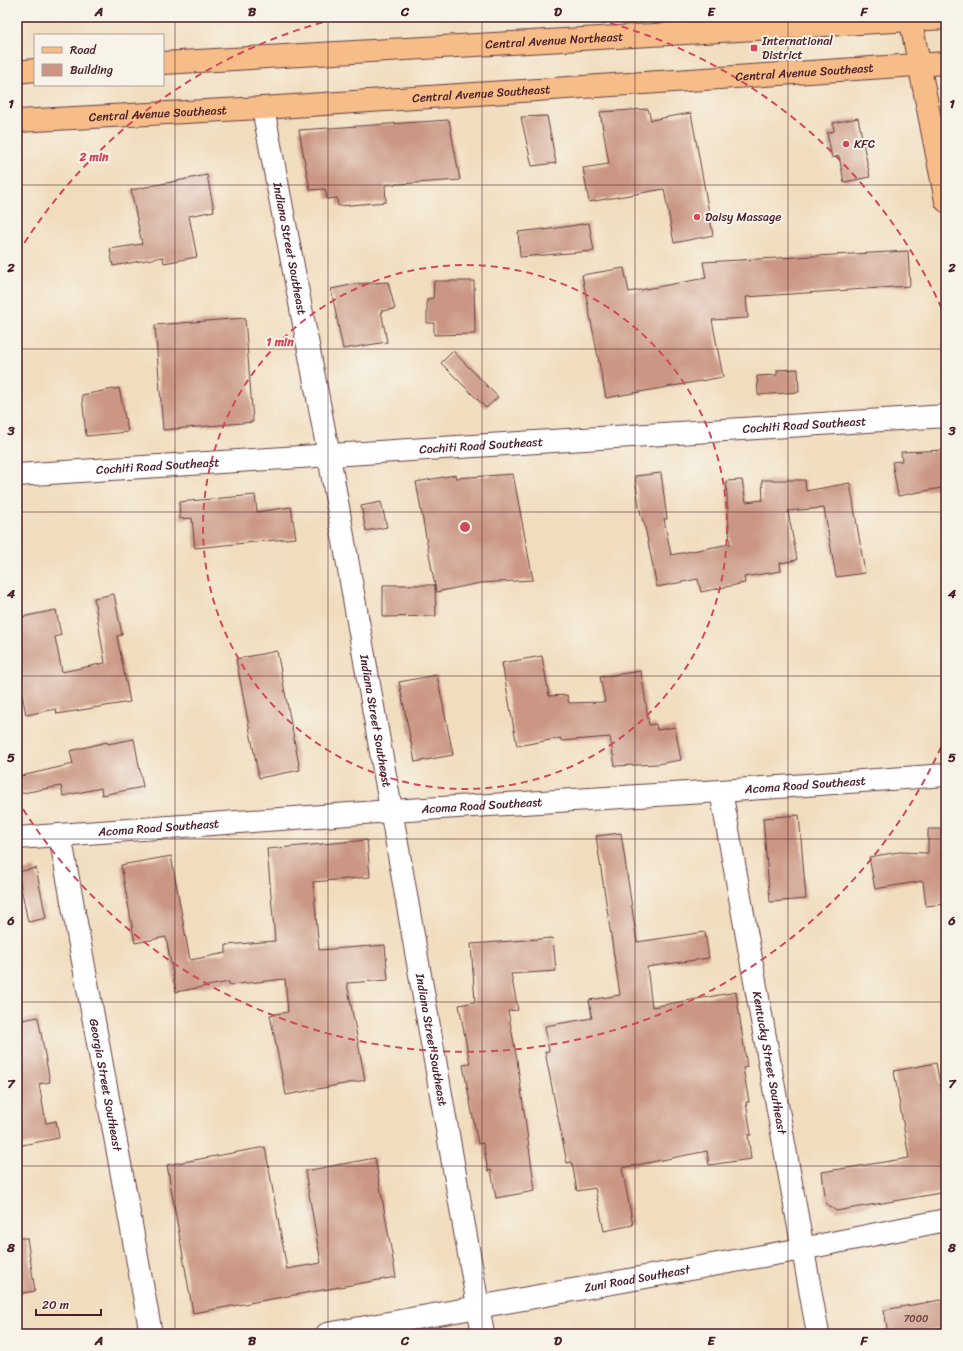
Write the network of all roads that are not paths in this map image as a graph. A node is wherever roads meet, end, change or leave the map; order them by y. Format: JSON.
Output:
{"nodes":[{"id":1,"x":946,"y":18,"type":"edge"},
{"id":2,"x":910,"y":19,"type":"edge"},
{"id":3,"x":164,"y":62,"type":"edge"},
{"id":4,"x":946,"y":63,"type":"edge"},
{"id":5,"x":918,"y":65,"type":"junction"},
{"id":6,"x":34,"y":70,"type":"edge"},
{"id":7,"x":17,"y":72,"type":"edge"},
{"id":8,"x":263,"y":108,"type":"junction"},
{"id":9,"x":17,"y":121,"type":"edge"},
{"id":10,"x":946,"y":201,"type":"edge"},
{"id":11,"x":946,"y":416,"type":"edge"},
{"id":12,"x":329,"y":456,"type":"junction"},
{"id":13,"x":17,"y":475,"type":"edge"},
{"id":14,"x":946,"y":775,"type":"edge"},
{"id":15,"x":721,"y":791,"type":"junction"},
{"id":16,"x":391,"y":811,"type":"junction"},
{"id":17,"x":60,"y":835,"type":"junction"},
{"id":18,"x":17,"y":838,"type":"edge"},
{"id":19,"x":946,"y":1220,"type":"edge"},
{"id":20,"x":802,"y":1249,"type":"junction"},
{"id":21,"x":478,"y":1306,"type":"junction"},
{"id":22,"x":151,"y":1334,"type":"edge"},
{"id":23,"x":326,"y":1334,"type":"edge"},
{"id":24,"x":483,"y":1334,"type":"edge"},
{"id":25,"x":818,"y":1334,"type":"edge"}],
"edges":[{"from":1,"to":2,"type":"main road","name":"Central Avenue Northeast"},
{"from":2,"to":3,"type":"main road","name":"Central Avenue Northeast"},
{"from":2,"to":5,"type":"main road"},
{"from":4,"to":5,"type":"main road","name":"Central Avenue Southeast"},
{"from":5,"to":8,"type":"main road","name":"Central Avenue Southeast"},
{"from":5,"to":10,"type":"main road"},
{"from":6,"to":7,"type":"main road"},
{"from":8,"to":9,"type":"main road","name":"Central Avenue Southeast"},
{"from":8,"to":12,"type":"street","name":"Indiana Street Southeast"},
{"from":11,"to":12,"type":"street","name":"Cochiti Road Southeast"},
{"from":12,"to":13,"type":"street","name":"Cochiti Road Southeast"},
{"from":12,"to":16,"type":"street","name":"Indiana Street Southeast"},
{"from":14,"to":15,"type":"street","name":"Acoma Road Southeast"},
{"from":15,"to":16,"type":"street","name":"Acoma Road Southeast"},
{"from":15,"to":20,"type":"street","name":"Kentucky Street Southeast"},
{"from":16,"to":17,"type":"street","name":"Acoma Road Southeast"},
{"from":16,"to":21,"type":"street","name":"Indiana Street Southeast"},
{"from":17,"to":18,"type":"street","name":"Acoma Road Southeast"},
{"from":17,"to":22,"type":"street","name":"Georgia Street Southeast"},
{"from":19,"to":20,"type":"street","name":"Zuni Road Southeast"},
{"from":20,"to":21,"type":"street","name":"Zuni Road Southeast"},
{"from":20,"to":25,"type":"street","name":"Kentucky Street Southeast"},
{"from":21,"to":23,"type":"street","name":"Zuni Road Southeast"},
{"from":21,"to":24,"type":"street","name":"Indiana Street Southeast"}]}
